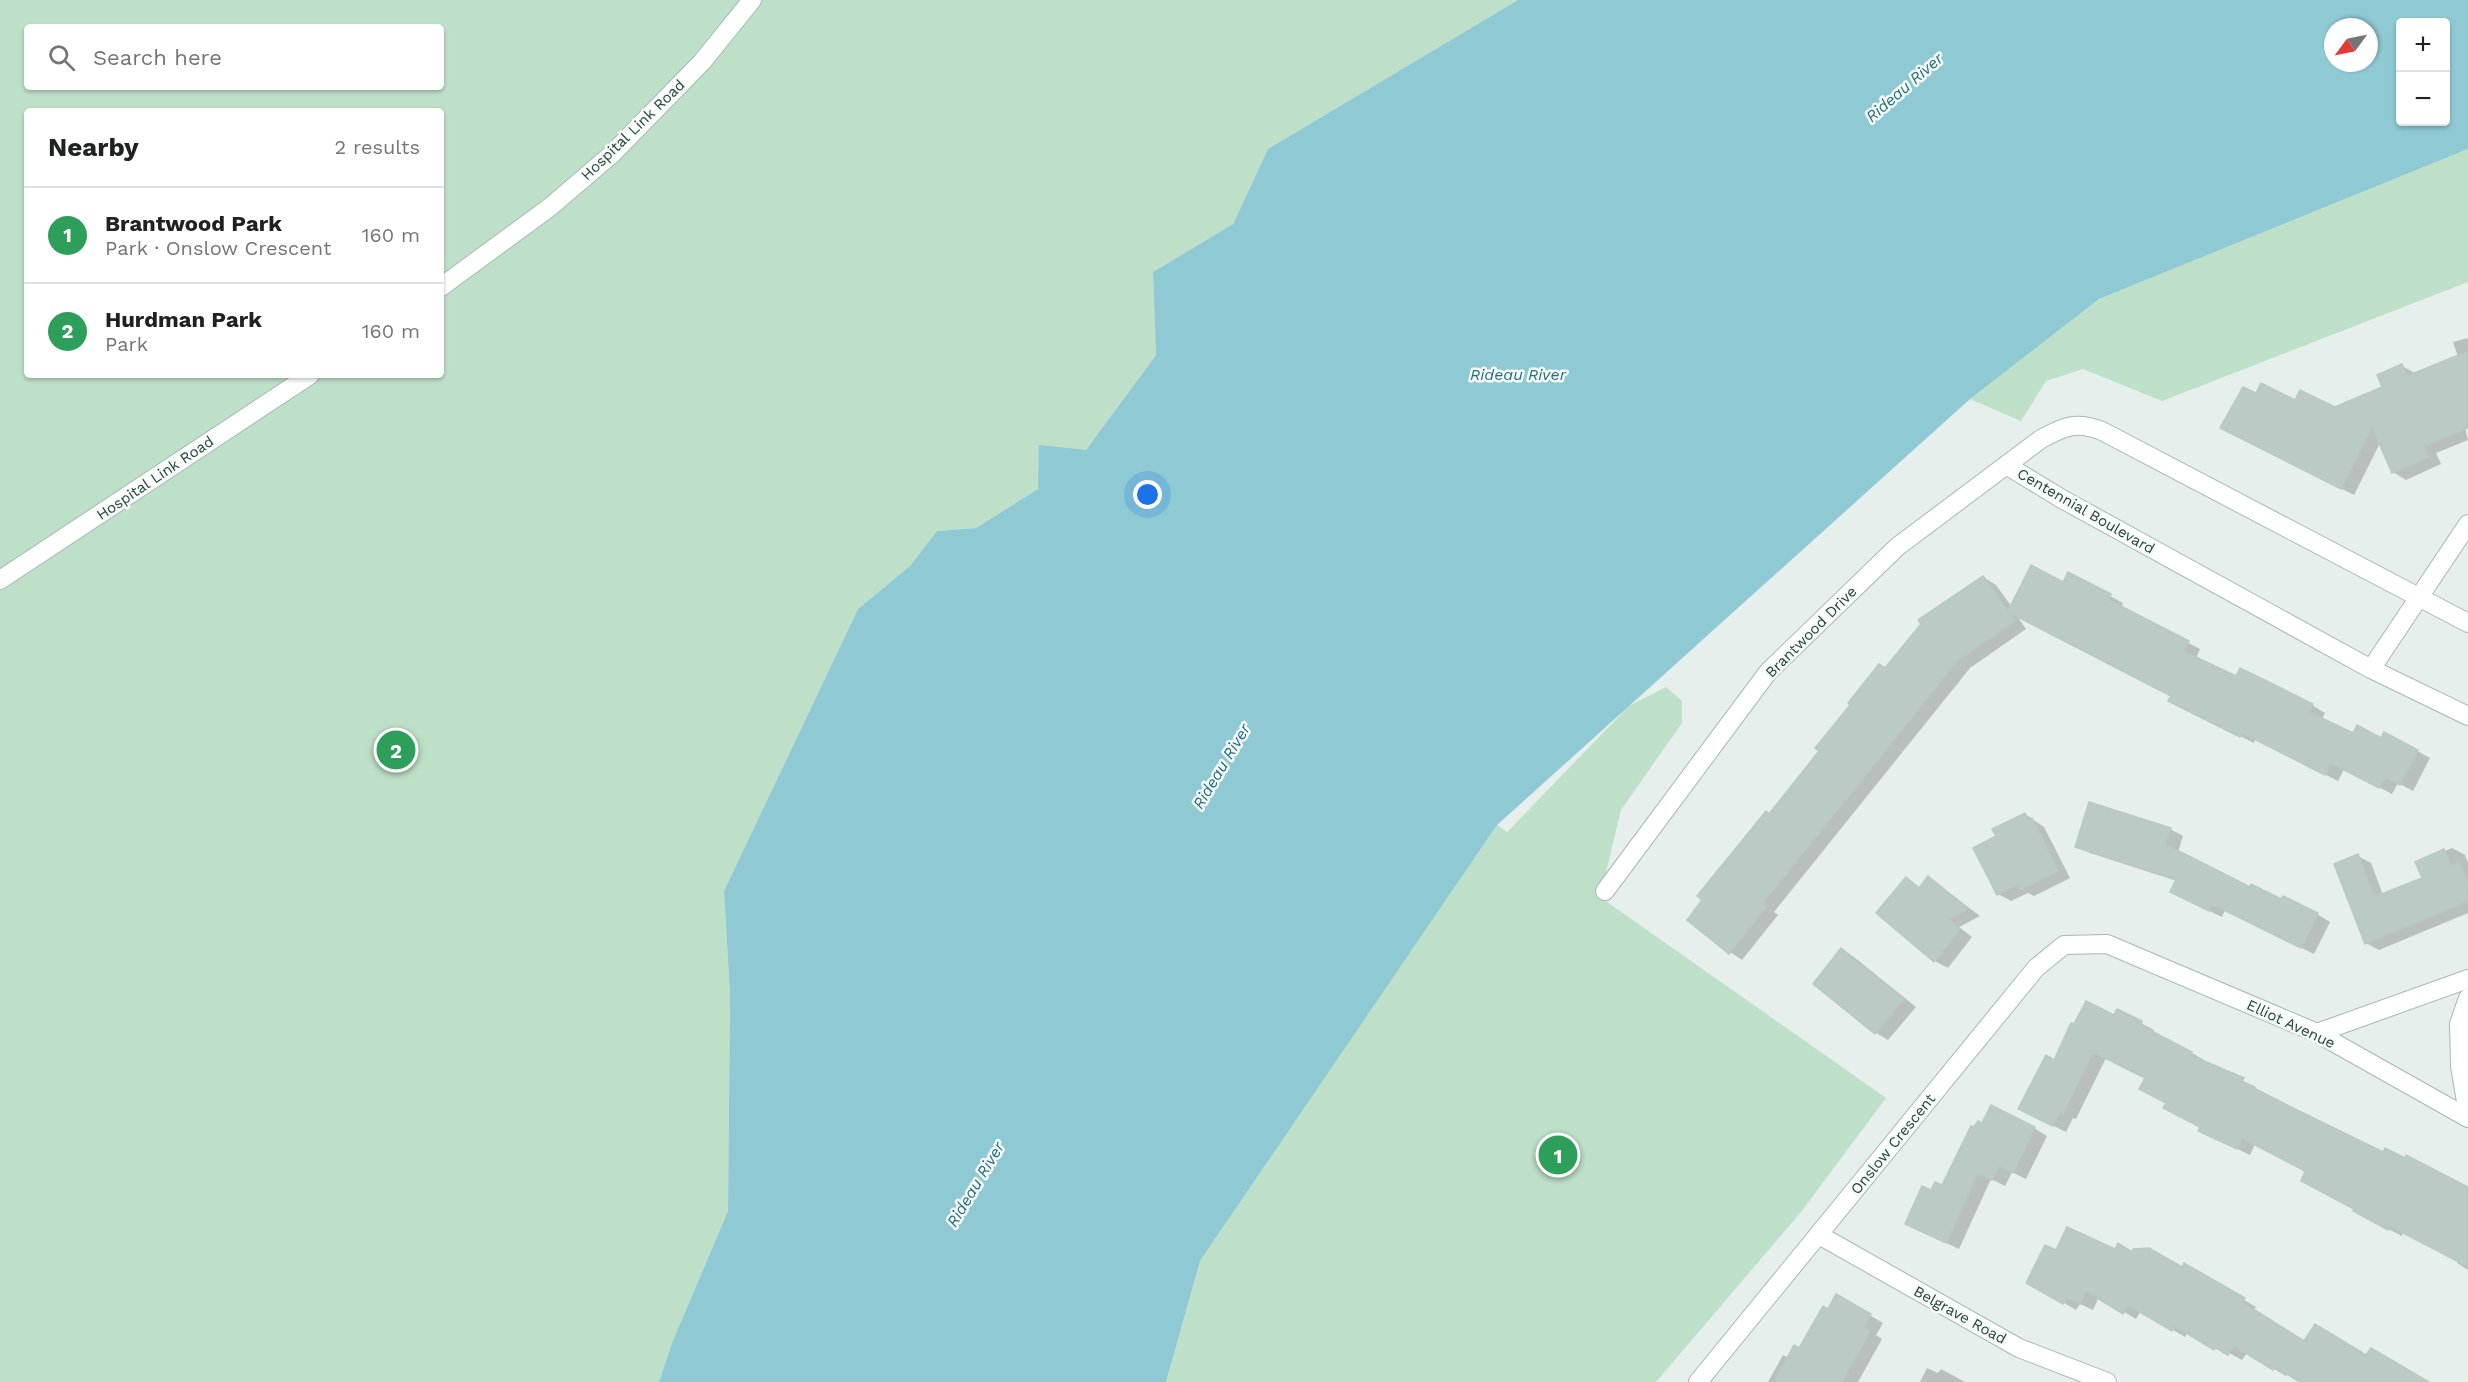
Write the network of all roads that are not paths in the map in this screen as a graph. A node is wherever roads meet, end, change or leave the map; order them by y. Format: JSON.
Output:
{"nodes":[{"id":1,"x":752,"y":0,"type":"edge"},
{"id":2,"x":444,"y":285,"type":"edge"},
{"id":3,"x":305,"y":378,"type":"edge"},
{"id":4,"x":2006,"y":465,"type":"junction"},
{"id":5,"x":2468,"y":524,"type":"edge"},
{"id":6,"x":0,"y":580,"type":"edge"},
{"id":7,"x":2420,"y":598,"type":"junction"},
{"id":8,"x":2468,"y":623,"type":"edge"},
{"id":9,"x":2371,"y":669,"type":"junction"},
{"id":10,"x":2468,"y":716,"type":"edge"},
{"id":11,"x":1605,"y":891,"type":"dead end"},
{"id":12,"x":2107,"y":944,"type":"joint"},
{"id":13,"x":2468,"y":979,"type":"edge"},
{"id":14,"x":2468,"y":998,"type":"edge"},
{"id":15,"x":2317,"y":1033,"type":"junction"},
{"id":16,"x":2468,"y":1113,"type":"edge"},
{"id":17,"x":2468,"y":1118,"type":"edge"},
{"id":18,"x":1819,"y":1235,"type":"junction"},
{"id":19,"x":1698,"y":1382,"type":"edge"},
{"id":20,"x":2107,"y":1382,"type":"edge"}],
"edges":[{"from":1,"to":2,"type":"street","name":"Hospital Link Road"},
{"from":3,"to":6,"type":"street","name":"Hospital Link Road"},
{"from":4,"to":7,"type":"street","name":"Centennial Boulevard"},
{"from":4,"to":9,"type":"street","name":"Centennial Boulevard"},
{"from":4,"to":11,"type":"street","name":"Brantwood Drive"},
{"from":5,"to":7,"type":"street"},
{"from":7,"to":8,"type":"street","name":"Centennial Boulevard"},
{"from":7,"to":9,"type":"street"},
{"from":9,"to":10,"type":"street","name":"Centennial Boulevard"},
{"from":12,"to":15,"type":"street","name":"Elliot Avenue"},
{"from":12,"to":18,"type":"street","name":"Onslow Crescent"},
{"from":13,"to":15,"type":"street"},
{"from":14,"to":16,"type":"street"},
{"from":15,"to":17,"type":"street","name":"Elliot Avenue"},
{"from":18,"to":19,"type":"street","name":"Onslow Crescent"},
{"from":18,"to":20,"type":"street","name":"Belgrave Road"}]}
